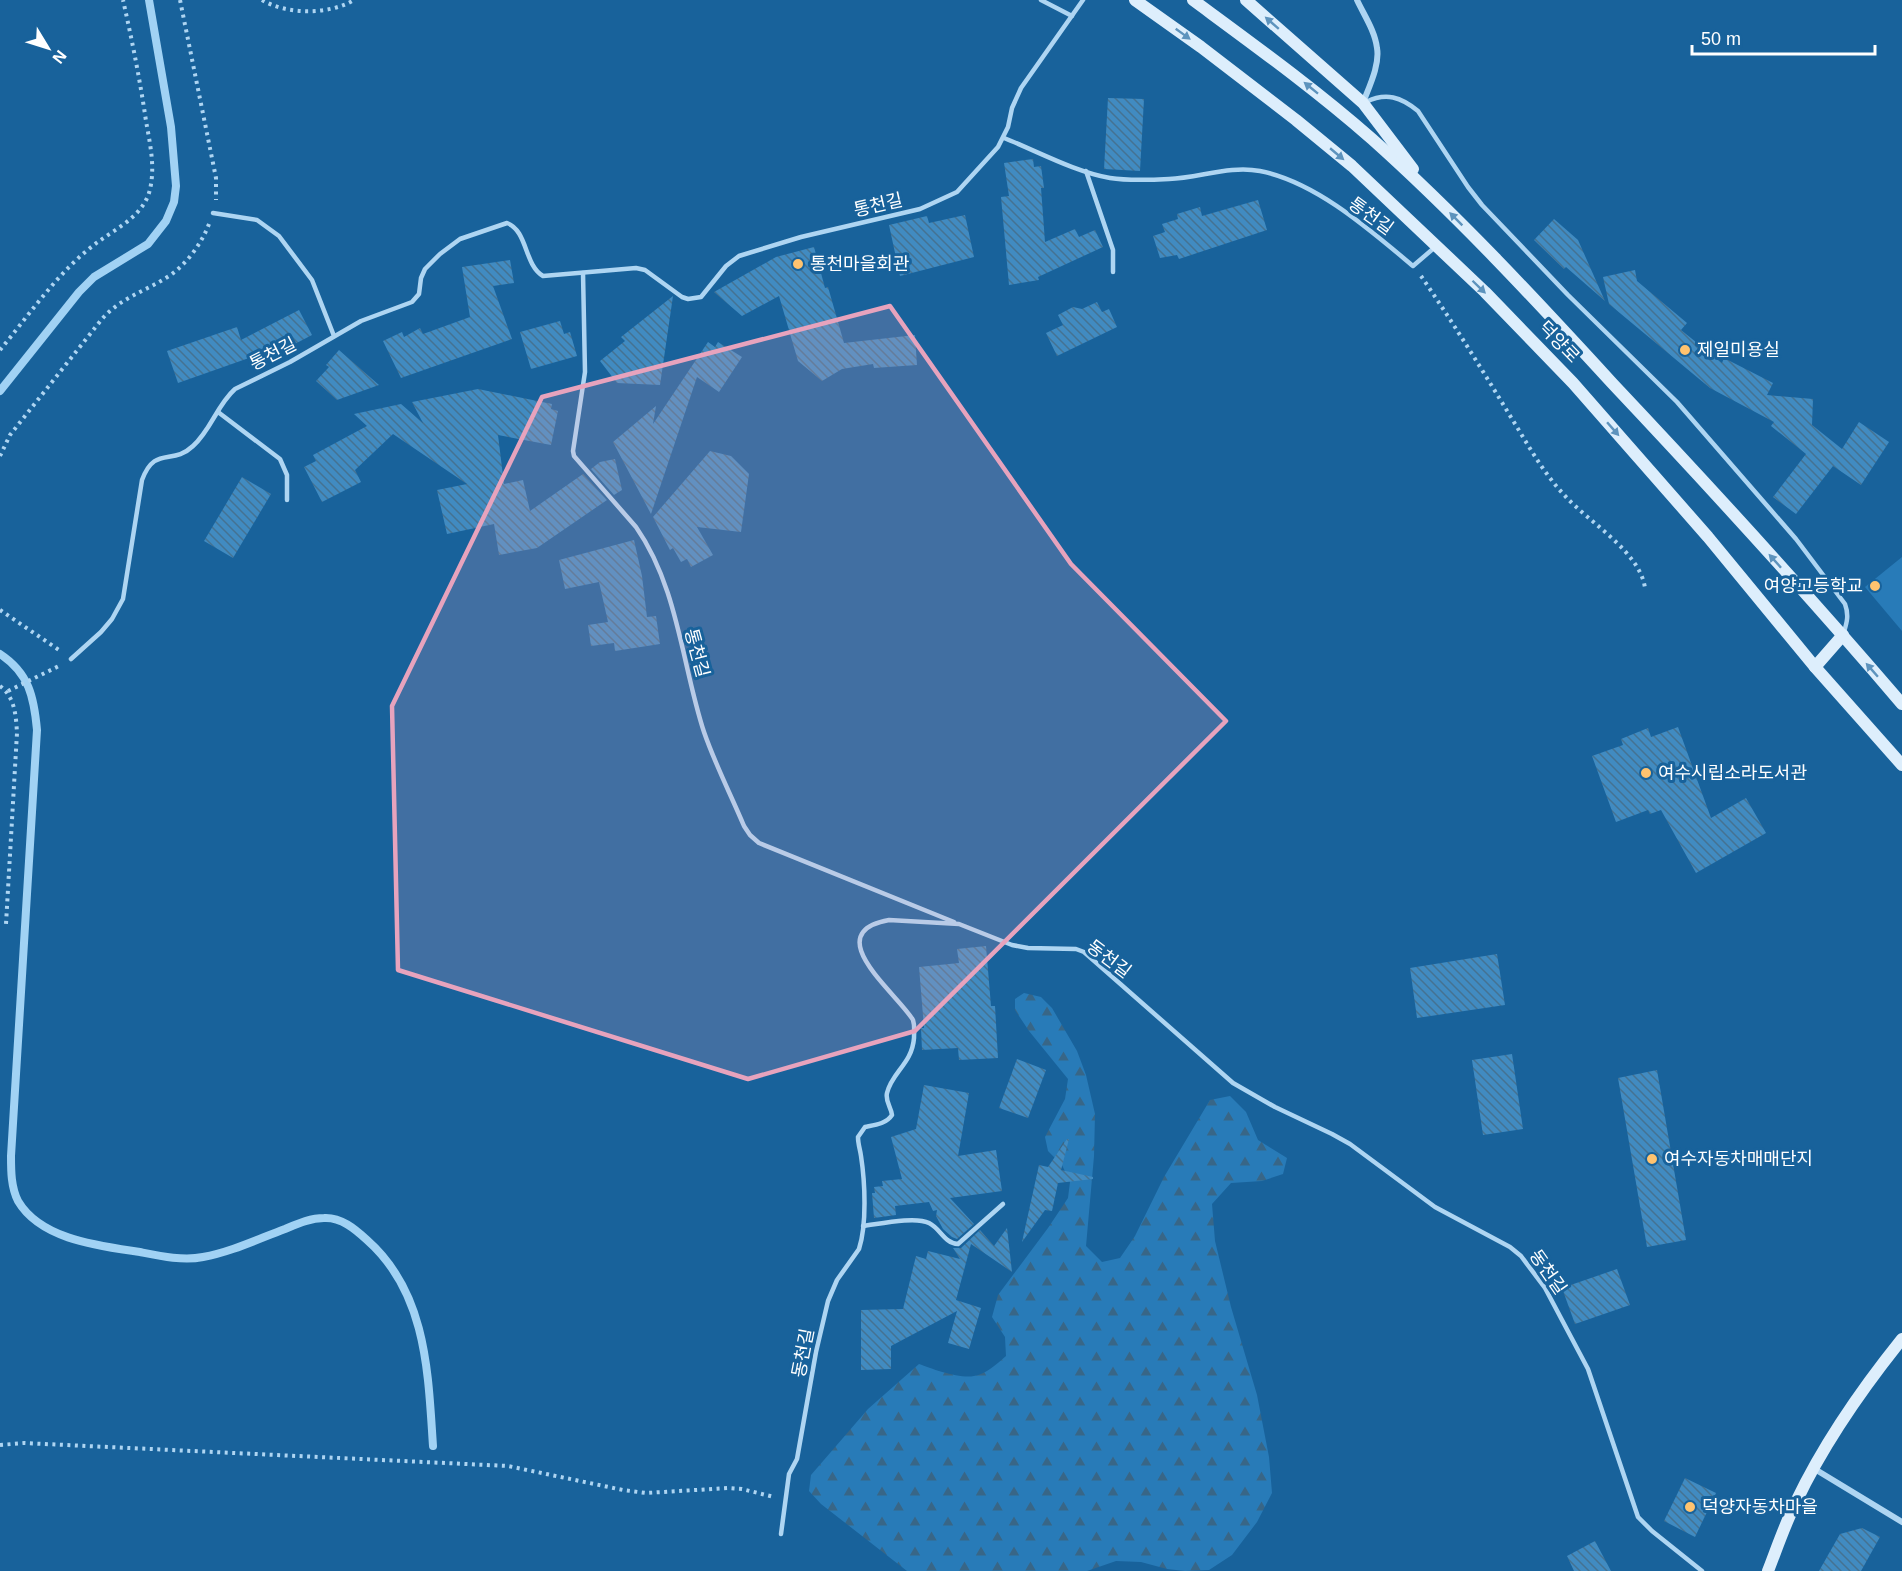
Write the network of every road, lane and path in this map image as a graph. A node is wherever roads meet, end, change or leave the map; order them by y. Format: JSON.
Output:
{"nodes":[{"id":1,"x":123,"y":0,"type":"edge"},
{"id":2,"x":180,"y":0,"type":"edge"},
{"id":3,"x":262,"y":0,"type":"edge"},
{"id":4,"x":354,"y":0,"type":"edge"},
{"id":5,"x":1041,"y":0,"type":"edge"},
{"id":6,"x":1083,"y":0,"type":"edge"},
{"id":7,"x":1136,"y":0,"type":"edge"},
{"id":8,"x":1193,"y":0,"type":"edge"},
{"id":9,"x":1246,"y":0,"type":"edge"},
{"id":10,"x":1357,"y":0,"type":"edge"},
{"id":11,"x":1072,"y":16,"type":"junction"},
{"id":12,"x":1363,"y":103,"type":"junction"},
{"id":13,"x":1349,"y":120,"type":"junction"},
{"id":14,"x":1004,"y":138,"type":"junction"},
{"id":15,"x":1086,"y":171,"type":"junction"},
{"id":16,"x":1431,"y":194,"type":"junction"},
{"id":17,"x":213,"y":213,"type":"junction"},
{"id":18,"x":1437,"y":245,"type":"junction"},
{"id":19,"x":1413,"y":266,"type":"junction"},
{"id":20,"x":1113,"y":272,"type":"dead end"},
{"id":21,"x":583,"y":273,"type":"junction"},
{"id":22,"x":334,"y":336,"type":"junction"},
{"id":23,"x":0,"y":350,"type":"edge"},
{"id":24,"x":218,"y":412,"type":"junction"},
{"id":25,"x":0,"y":456,"type":"edge"},
{"id":26,"x":287,"y":500,"type":"dead end"},
{"id":27,"x":1645,"y":588,"type":"dead end"},
{"id":28,"x":0,"y":610,"type":"edge"},
{"id":29,"x":1843,"y":635,"type":"junction"},
{"id":30,"x":71,"y":659,"type":"junction"},
{"id":31,"x":1815,"y":667,"type":"junction"},
{"id":32,"x":0,"y":686,"type":"edge"},
{"id":33,"x":8,"y":691,"type":"junction"},
{"id":34,"x":1902,"y":704,"type":"edge"},
{"id":35,"x":1902,"y":765,"type":"edge"},
{"id":36,"x":6,"y":924,"type":"dead end"},
{"id":37,"x":959,"y":924,"type":"junction"},
{"id":38,"x":1003,"y":1204,"type":"dead end"},
{"id":39,"x":863,"y":1226,"type":"junction"},
{"id":40,"x":1902,"y":1339,"type":"edge"},
{"id":41,"x":0,"y":1446,"type":"edge"},
{"id":42,"x":1813,"y":1468,"type":"junction"},
{"id":43,"x":786,"y":1500,"type":"junction"},
{"id":44,"x":1902,"y":1522,"type":"edge"},
{"id":45,"x":781,"y":1533,"type":"dead end"},
{"id":46,"x":1702,"y":1571,"type":"edge"},
{"id":47,"x":1768,"y":1571,"type":"edge"}],
"edges":[{"from":1,"to":23,"type":"path"},
{"from":2,"to":17,"type":"path"},
{"from":3,"to":4,"type":"path"},
{"from":5,"to":11,"type":"lane"},
{"from":6,"to":11,"type":"lane","name":"통천길"},
{"from":7,"to":18,"type":"main road","name":"덕양로","one_way":true},
{"from":13,"to":8,"type":"main road","name":"덕양로","one_way":true},
{"from":12,"to":9,"type":"main road","one_way":true},
{"from":10,"to":12,"type":"street"},
{"from":11,"to":14,"type":"lane","name":"통천길"},
{"from":12,"to":13,"type":"main road"},
{"from":12,"to":16,"type":"main road"},
{"from":12,"to":29,"type":"lane"},
{"from":13,"to":16,"type":"main road","name":"덕양로"},
{"from":14,"to":15,"type":"lane","name":"통천길"},
{"from":14,"to":21,"type":"lane","name":"통천길"},
{"from":15,"to":19,"type":"lane","name":"통천길"},
{"from":15,"to":20,"type":"lane"},
{"from":29,"to":16,"type":"main road","name":"덕양로","one_way":true},
{"from":17,"to":22,"type":"lane"},
{"from":17,"to":25,"type":"path"},
{"from":18,"to":19,"type":"lane"},
{"from":18,"to":31,"type":"main road","name":"덕양로","one_way":true},
{"from":19,"to":27,"type":"path"},
{"from":21,"to":22,"type":"lane","name":"통천길"},
{"from":21,"to":37,"type":"lane","name":"통천길"},
{"from":22,"to":24,"type":"lane","name":"통천길"},
{"from":24,"to":26,"type":"lane"},
{"from":24,"to":30,"type":"lane","name":"통천길"},
{"from":28,"to":30,"type":"path"},
{"from":29,"to":31,"type":"main road"},
{"from":34,"to":29,"type":"main road","name":"덕양로","one_way":true},
{"from":30,"to":33,"type":"path"},
{"from":31,"to":35,"type":"main road","name":"덕양로"},
{"from":32,"to":33,"type":"path"},
{"from":33,"to":36,"type":"path"},
{"from":37,"to":39,"type":"lane","name":"동천길"},
{"from":37,"to":46,"type":"lane","name":"동천길"},
{"from":38,"to":39,"type":"lane"},
{"from":39,"to":43,"type":"lane","name":"동천길"},
{"from":40,"to":42,"type":"main road"},
{"from":41,"to":43,"type":"path"},
{"from":42,"to":44,"type":"street"},
{"from":42,"to":47,"type":"main road"},
{"from":43,"to":45,"type":"lane","name":"동천길"}]}
